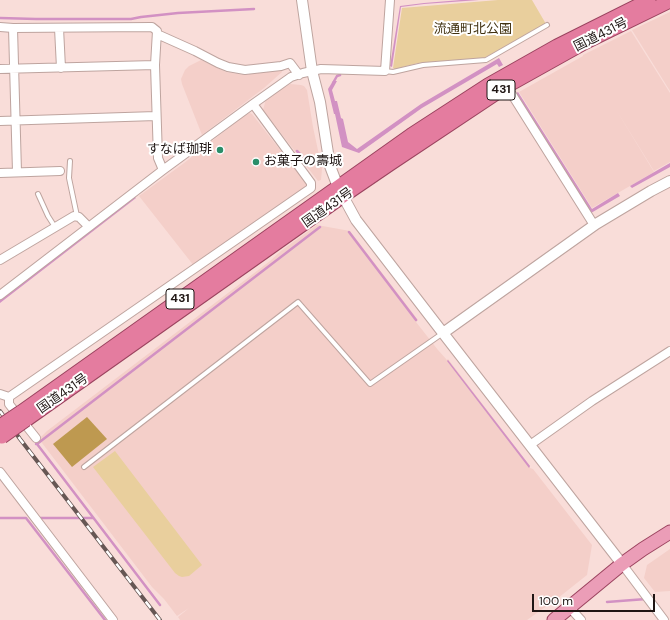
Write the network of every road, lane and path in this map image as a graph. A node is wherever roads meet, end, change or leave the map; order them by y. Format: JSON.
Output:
{"nodes":[{"id":1,"x":302,"y":0,"type":"edge"},
{"id":2,"x":390,"y":0,"type":"edge"},
{"id":3,"x":649,"y":0,"type":"edge"},
{"id":4,"x":670,"y":1,"type":"edge"},
{"id":5,"x":548,"y":25,"type":"dead end"},
{"id":6,"x":0,"y":27,"type":"edge"},
{"id":7,"x":14,"y":28,"type":"junction"},
{"id":8,"x":59,"y":28,"type":"junction"},
{"id":9,"x":157,"y":34,"type":"junction"},
{"id":10,"x":155,"y":65,"type":"junction"},
{"id":11,"x":60,"y":68,"type":"junction"},
{"id":12,"x":0,"y":69,"type":"edge"},
{"id":13,"x":14,"y":69,"type":"junction"},
{"id":14,"x":312,"y":71,"type":"junction"},
{"id":15,"x":384,"y":72,"type":"junction"},
{"id":16,"x":299,"y":75,"type":"junction"},
{"id":17,"x":511,"y":93,"type":"dead end"},
{"id":18,"x":254,"y":104,"type":"junction"},
{"id":19,"x":156,"y":116,"type":"junction"},
{"id":20,"x":0,"y":121,"type":"edge"},
{"id":21,"x":16,"y":121,"type":"junction"},
{"id":22,"x":70,"y":160,"type":"dead end"},
{"id":23,"x":163,"y":170,"type":"junction"},
{"id":24,"x":60,"y":171,"type":"dead end"},
{"id":25,"x":17,"y":172,"type":"junction"},
{"id":26,"x":0,"y":173,"type":"edge"},
{"id":27,"x":670,"y":181,"type":"edge"},
{"id":28,"x":341,"y":192,"type":"junction"},
{"id":29,"x":38,"y":194,"type":"dead end"},
{"id":30,"x":76,"y":216,"type":"junction"},
{"id":31,"x":594,"y":225,"type":"junction"},
{"id":32,"x":89,"y":227,"type":"junction"},
{"id":33,"x":55,"y":228,"type":"junction"},
{"id":34,"x":0,"y":260,"type":"edge"},
{"id":35,"x":0,"y":295,"type":"edge"},
{"id":36,"x":443,"y":333,"type":"junction"},
{"id":37,"x":670,"y":351,"type":"edge"},
{"id":38,"x":0,"y":394,"type":"edge"},
{"id":39,"x":9,"y":397,"type":"junction"},
{"id":40,"x":1,"y":434,"type":"edge"},
{"id":41,"x":36,"y":438,"type":"dead end"},
{"id":42,"x":530,"y":445,"type":"junction"},
{"id":43,"x":84,"y":467,"type":"dead end"},
{"id":44,"x":0,"y":472,"type":"edge"},
{"id":45,"x":670,"y":532,"type":"edge"},
{"id":46,"x":622,"y":564,"type":"junction"},
{"id":47,"x":570,"y":608,"type":"junction"},
{"id":48,"x":113,"y":620,"type":"edge"},
{"id":49,"x":554,"y":620,"type":"edge"},
{"id":50,"x":581,"y":620,"type":"edge"},
{"id":51,"x":664,"y":620,"type":"edge"}],
"edges":[{"from":1,"to":14,"type":"street"},
{"from":2,"to":15,"type":"street"},
{"from":3,"to":28,"type":"highway","name":"国道431号","number":"431"},
{"from":4,"to":28,"type":"highway","name":"国道431号","number":"431"},
{"from":5,"to":15,"type":"lane"},
{"from":6,"to":7,"type":"street"},
{"from":7,"to":8,"type":"street"},
{"from":7,"to":13,"type":"street"},
{"from":8,"to":9,"type":"street"},
{"from":8,"to":11,"type":"street"},
{"from":9,"to":10,"type":"street"},
{"from":9,"to":16,"type":"street"},
{"from":10,"to":11,"type":"street"},
{"from":10,"to":19,"type":"street"},
{"from":11,"to":13,"type":"street"},
{"from":12,"to":13,"type":"street"},
{"from":13,"to":21,"type":"street"},
{"from":14,"to":15,"type":"street"},
{"from":14,"to":16,"type":"street"},
{"from":14,"to":28,"type":"street"},
{"from":16,"to":18,"type":"street"},
{"from":17,"to":31,"type":"street"},
{"from":18,"to":23,"type":"street"},
{"from":18,"to":39,"type":"street"},
{"from":19,"to":21,"type":"street"},
{"from":19,"to":23,"type":"street"},
{"from":20,"to":21,"type":"street"},
{"from":21,"to":25,"type":"street"},
{"from":22,"to":30,"type":"lane"},
{"from":23,"to":32,"type":"street"},
{"from":24,"to":25,"type":"street"},
{"from":25,"to":26,"type":"street"},
{"from":27,"to":31,"type":"street"},
{"from":28,"to":36,"type":"street"},
{"from":28,"to":40,"type":"highway","name":"国道431号","number":"431","bridge":true},
{"from":29,"to":33,"type":"lane"},
{"from":30,"to":32,"type":"street"},
{"from":30,"to":33,"type":"street"},
{"from":31,"to":36,"type":"street"},
{"from":32,"to":35,"type":"street"},
{"from":33,"to":34,"type":"street"},
{"from":36,"to":42,"type":"street"},
{"from":36,"to":43,"type":"lane"},
{"from":37,"to":42,"type":"street"},
{"from":38,"to":39,"type":"street"},
{"from":39,"to":41,"type":"street"},
{"from":42,"to":46,"type":"street"},
{"from":44,"to":48,"type":"street"},
{"from":45,"to":46,"type":"main road"},
{"from":46,"to":47,"type":"main road"},
{"from":46,"to":51,"type":"street"},
{"from":47,"to":49,"type":"main road"},
{"from":47,"to":50,"type":"street"}]}
